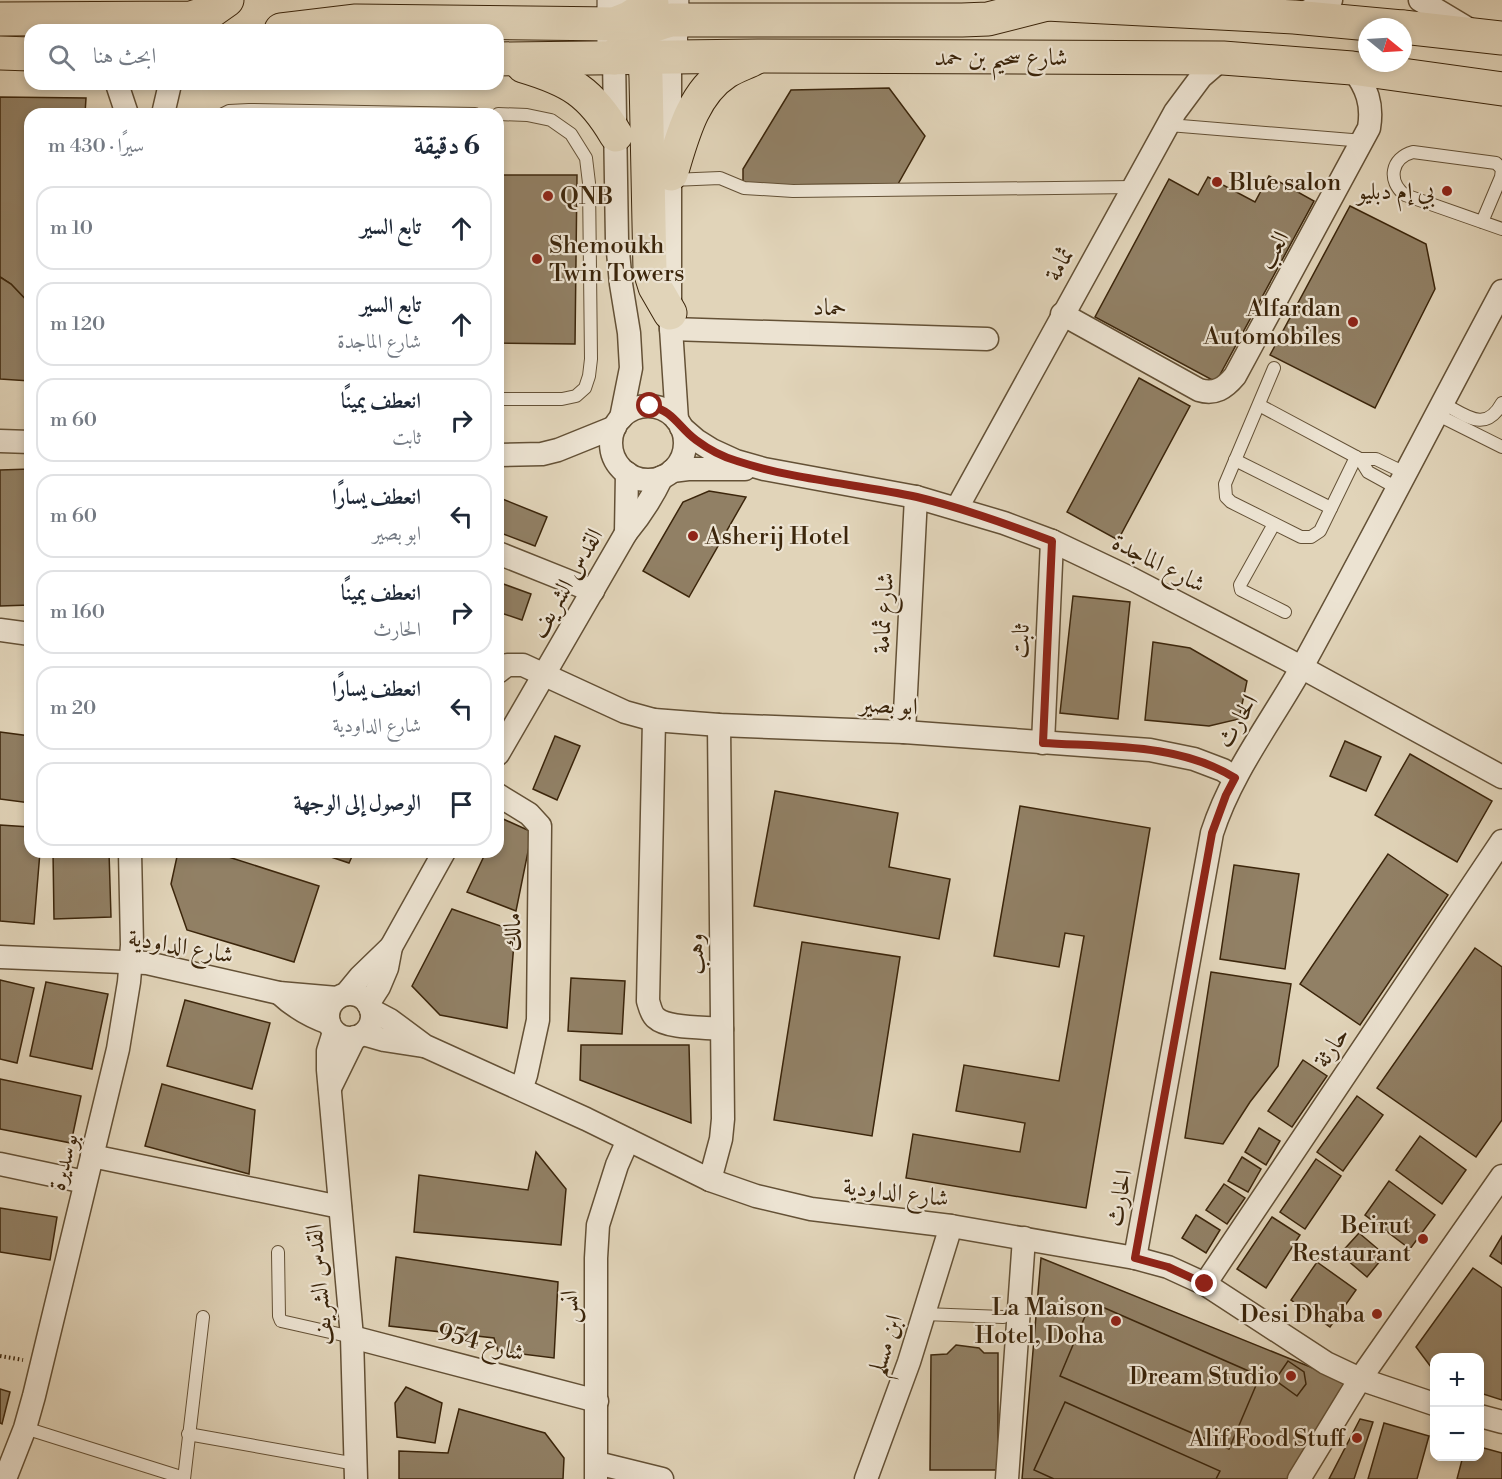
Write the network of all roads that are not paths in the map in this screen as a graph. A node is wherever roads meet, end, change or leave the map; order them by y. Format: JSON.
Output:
{"nodes":[{"id":1,"x":226,"y":0,"type":"edge"},
{"id":2,"x":995,"y":0,"type":"edge"},
{"id":3,"x":1331,"y":0,"type":"edge"},
{"id":4,"x":1420,"y":0,"type":"edge"},
{"id":5,"x":1047,"y":4,"type":"junction"},
{"id":6,"x":1294,"y":17,"type":"junction"},
{"id":7,"x":0,"y":19,"type":"edge"},
{"id":8,"x":641,"y":22,"type":"edge"},
{"id":9,"x":1358,"y":23,"type":"edge"},
{"id":10,"x":331,"y":24,"type":"edge"},
{"id":11,"x":1412,"y":28,"type":"edge"},
{"id":12,"x":1489,"y":36,"type":"edge"},
{"id":13,"x":0,"y":53,"type":"edge"},
{"id":14,"x":24,"y":54,"type":"edge"},
{"id":15,"x":758,"y":57,"type":"junction"},
{"id":16,"x":1223,"y":57,"type":"junction"},
{"id":17,"x":504,"y":58,"type":"edge"},
{"id":18,"x":504,"y":60,"type":"edge"},
{"id":19,"x":1352,"y":68,"type":"junction"},
{"id":20,"x":119,"y":90,"type":"edge"},
{"id":21,"x":168,"y":90,"type":"edge"},
{"id":22,"x":1497,"y":91,"type":"edge"},
{"id":23,"x":125,"y":108,"type":"edge"},
{"id":24,"x":164,"y":108,"type":"edge"},
{"id":25,"x":504,"y":114,"type":"edge"},
{"id":26,"x":1168,"y":124,"type":"junction"},
{"id":27,"x":616,"y":135,"type":"junction"},
{"id":28,"x":1364,"y":141,"type":"junction"},
{"id":29,"x":670,"y":177,"type":"junction"},
{"id":30,"x":1134,"y":187,"type":"junction"},
{"id":31,"x":1482,"y":222,"type":"junction"},
{"id":32,"x":1502,"y":229,"type":"edge"},
{"id":33,"x":1502,"y":291,"type":"edge"},
{"id":34,"x":1062,"y":314,"type":"junction"},
{"id":35,"x":671,"y":321,"type":"junction"},
{"id":36,"x":987,"y":339,"type":"dead end"},
{"id":37,"x":1274,"y":368,"type":"dead end"},
{"id":38,"x":504,"y":399,"type":"edge"},
{"id":39,"x":1502,"y":403,"type":"edge"},
{"id":40,"x":1259,"y":405,"type":"junction"},
{"id":41,"x":1439,"y":409,"type":"junction"},
{"id":42,"x":618,"y":422,"type":"junction"},
{"id":43,"x":679,"y":424,"type":"junction"},
{"id":44,"x":0,"y":441,"type":"edge"},
{"id":45,"x":24,"y":442,"type":"edge"},
{"id":46,"x":1502,"y":447,"type":"edge"},
{"id":47,"x":504,"y":455,"type":"edge"},
{"id":48,"x":1358,"y":458,"type":"junction"},
{"id":49,"x":1235,"y":460,"type":"junction"},
{"id":50,"x":765,"y":469,"type":"junction"},
{"id":51,"x":627,"y":473,"type":"junction"},
{"id":52,"x":667,"y":474,"type":"junction"},
{"id":53,"x":1401,"y":481,"type":"junction"},
{"id":54,"x":916,"y":497,"type":"junction"},
{"id":55,"x":957,"y":507,"type":"junction"},
{"id":56,"x":1331,"y":508,"type":"junction"},
{"id":57,"x":1274,"y":524,"type":"junction"},
{"id":58,"x":626,"y":533,"type":"junction"},
{"id":59,"x":1052,"y":541,"type":"junction"},
{"id":60,"x":504,"y":554,"type":"edge"},
{"id":61,"x":593,"y":591,"type":"junction"},
{"id":62,"x":1285,"y":612,"type":"dead end"},
{"id":63,"x":0,"y":630,"type":"edge"},
{"id":64,"x":24,"y":633,"type":"edge"},
{"id":65,"x":504,"y":667,"type":"edge"},
{"id":66,"x":1302,"y":667,"type":"junction"},
{"id":67,"x":544,"y":674,"type":"junction"},
{"id":68,"x":654,"y":720,"type":"junction"},
{"id":69,"x":719,"y":725,"type":"junction"},
{"id":70,"x":904,"y":732,"type":"junction"},
{"id":71,"x":1043,"y":743,"type":"junction"},
{"id":72,"x":504,"y":744,"type":"edge"},
{"id":73,"x":1502,"y":777,"type":"edge"},
{"id":74,"x":1235,"y":778,"type":"junction"},
{"id":75,"x":504,"y":799,"type":"edge"},
{"id":76,"x":1502,"y":841,"type":"edge"},
{"id":77,"x":130,"y":858,"type":"edge"},
{"id":78,"x":441,"y":858,"type":"edge"},
{"id":79,"x":391,"y":948,"type":"junction"},
{"id":80,"x":0,"y":957,"type":"edge"},
{"id":81,"x":130,"y":961,"type":"junction"},
{"id":82,"x":279,"y":993,"type":"junction"},
{"id":83,"x":342,"y":996,"type":"junction"},
{"id":84,"x":370,"y":1007,"type":"junction"},
{"id":85,"x":722,"y":1029,"type":"junction"},
{"id":86,"x":345,"y":1031,"type":"junction"},
{"id":87,"x":425,"y":1046,"type":"junction"},
{"id":88,"x":521,"y":1089,"type":"junction"},
{"id":89,"x":628,"y":1140,"type":"junction"},
{"id":90,"x":92,"y":1155,"type":"junction"},
{"id":91,"x":0,"y":1164,"type":"edge"},
{"id":92,"x":1502,"y":1176,"type":"edge"},
{"id":93,"x":710,"y":1180,"type":"junction"},
{"id":94,"x":85,"y":1182,"type":"junction"},
{"id":95,"x":340,"y":1207,"type":"junction"},
{"id":96,"x":951,"y":1226,"type":"junction"},
{"id":97,"x":1024,"y":1239,"type":"junction"},
{"id":98,"x":278,"y":1252,"type":"dead end"},
{"id":99,"x":1135,"y":1258,"type":"junction"},
{"id":100,"x":1205,"y":1284,"type":"junction"},
{"id":101,"x":924,"y":1314,"type":"junction"},
{"id":102,"x":203,"y":1317,"type":"dead end"},
{"id":103,"x":1003,"y":1317,"type":"dead end"},
{"id":104,"x":352,"y":1337,"type":"junction"},
{"id":105,"x":1360,"y":1379,"type":"junction"},
{"id":106,"x":597,"y":1401,"type":"junction"},
{"id":107,"x":1430,"y":1403,"type":"edge"},
{"id":108,"x":1484,"y":1417,"type":"edge"},
{"id":109,"x":1502,"y":1422,"type":"edge"},
{"id":110,"x":25,"y":1428,"type":"junction"},
{"id":111,"x":188,"y":1434,"type":"junction"},
{"id":112,"x":356,"y":1471,"type":"edge"},
{"id":113,"x":597,"y":1471,"type":"edge"},
{"id":114,"x":184,"y":1478,"type":"edge"},
{"id":115,"x":5,"y":1479,"type":"edge"},
{"id":116,"x":662,"y":1479,"type":"edge"},
{"id":117,"x":866,"y":1479,"type":"edge"},
{"id":118,"x":1007,"y":1479,"type":"edge"},
{"id":119,"x":1299,"y":1479,"type":"edge"}],
"edges":[{"from":1,"to":7,"type":"highway"},
{"from":2,"to":5,"type":"highway"},
{"from":3,"to":6,"type":"street"},
{"from":4,"to":12,"type":"street"},
{"from":5,"to":6,"type":"highway"},
{"from":5,"to":8,"type":"highway"},
{"from":6,"to":9,"type":"highway"},
{"from":8,"to":10,"type":"highway"},
{"from":8,"to":15,"type":"highway","name":"شارع سحيم بن حمد"},
{"from":8,"to":17,"type":"highway","name":"شارع سحيم بن حمد"},
{"from":8,"to":27,"type":"street"},
{"from":8,"to":29,"type":"street"},
{"from":8,"to":35,"type":"highway"},
{"from":11,"to":12,"type":"highway"},
{"from":13,"to":14,"type":"highway"},
{"from":15,"to":16,"type":"highway","name":"شارع سحيم بن حمد"},
{"from":15,"to":29,"type":"highway"},
{"from":16,"to":19,"type":"highway","name":"شارع سحيم بن حمد"},
{"from":16,"to":26,"type":"street","name":"ثمامة"},
{"from":18,"to":27,"type":"highway"},
{"from":19,"to":22,"type":"highway","name":"شارع سحيم بن حمد"},
{"from":19,"to":28,"type":"street","name":"العب"},
{"from":20,"to":23,"type":"street"},
{"from":21,"to":24,"type":"street"},
{"from":25,"to":38,"type":"lane"},
{"from":26,"to":28,"type":"lane"},
{"from":26,"to":30,"type":"street","name":"ثمامة"},
{"from":27,"to":42,"type":"street"},
{"from":28,"to":34,"type":"street","name":"العب"},
{"from":29,"to":30,"type":"lane"},
{"from":29,"to":35,"type":"street"},
{"from":30,"to":34,"type":"street","name":"ثمامة"},
{"from":31,"to":31,"type":"lane"},
{"from":31,"to":32,"type":"lane"},
{"from":33,"to":41,"type":"street","name":"الحارث"},
{"from":34,"to":55,"type":"street","name":"ثمامة"},
{"from":35,"to":36,"type":"street","name":"حماد"},
{"from":35,"to":43,"type":"street"},
{"from":37,"to":40,"type":"lane"},
{"from":39,"to":41,"type":"lane"},
{"from":40,"to":48,"type":"lane"},
{"from":40,"to":49,"type":"lane"},
{"from":41,"to":46,"type":"lane"},
{"from":41,"to":53,"type":"street","name":"الحارث"},
{"from":42,"to":43,"type":"street"},
{"from":42,"to":47,"type":"street"},
{"from":42,"to":51,"type":"street"},
{"from":43,"to":50,"type":"street","name":"شارع الماجدة"},
{"from":43,"to":52,"type":"street"},
{"from":44,"to":45,"type":"street"},
{"from":48,"to":53,"type":"lane"},
{"from":48,"to":56,"type":"lane"},
{"from":49,"to":56,"type":"lane"},
{"from":49,"to":57,"type":"lane"},
{"from":50,"to":52,"type":"street","name":"شارع الماجدة"},
{"from":50,"to":54,"type":"street","name":"شارع الماجدة"},
{"from":51,"to":52,"type":"street"},
{"from":51,"to":58,"type":"street","name":"القدس الشريف"},
{"from":52,"to":58,"type":"street","name":"القدس الشريف"},
{"from":53,"to":66,"type":"street","name":"الحارث"},
{"from":54,"to":55,"type":"street","name":"شارع الماجدة"},
{"from":54,"to":70,"type":"street","name":"شارع ثمامة"},
{"from":55,"to":59,"type":"street","name":"شارع الماجدة"},
{"from":56,"to":57,"type":"lane"},
{"from":57,"to":62,"type":"lane"},
{"from":58,"to":61,"type":"street","name":"القدس الشريف"},
{"from":59,"to":66,"type":"street","name":"شارع الماجدة"},
{"from":59,"to":71,"type":"street","name":"ثابت"},
{"from":60,"to":61,"type":"street"},
{"from":61,"to":67,"type":"street","name":"القدس الشريف"},
{"from":63,"to":64,"type":"street"},
{"from":65,"to":67,"type":"street","name":"ابو بصير"},
{"from":66,"to":73,"type":"street","name":"شارع الماجدة"},
{"from":66,"to":74,"type":"street","name":"الحارث"},
{"from":67,"to":68,"type":"street","name":"ابو بصير"},
{"from":67,"to":72,"type":"street","name":"القدس الشريف"},
{"from":68,"to":69,"type":"street","name":"ابو بصير"},
{"from":68,"to":85,"type":"street"},
{"from":69,"to":70,"type":"street","name":"ابو بصير"},
{"from":69,"to":85,"type":"street","name":"وهب"},
{"from":70,"to":71,"type":"street","name":"ابو بصير"},
{"from":71,"to":74,"type":"street","name":"ابو بصير"},
{"from":74,"to":99,"type":"street","name":"الحارث"},
{"from":75,"to":88,"type":"street","name":"مالك"},
{"from":76,"to":100,"type":"street","name":"حارثة"},
{"from":77,"to":81,"type":"street","name":"بوسديرة"},
{"from":78,"to":79,"type":"street"},
{"from":79,"to":83,"type":"street"},
{"from":79,"to":84,"type":"street"},
{"from":80,"to":81,"type":"street","name":"شارع الداودية"},
{"from":81,"to":82,"type":"street","name":"شارع الداودية"},
{"from":81,"to":90,"type":"street","name":"بوسديرة"},
{"from":82,"to":83,"type":"street","name":"شارع الداودية"},
{"from":82,"to":86,"type":"street","name":"شارع الداودية"},
{"from":83,"to":84,"type":"street"},
{"from":83,"to":86,"type":"street"},
{"from":84,"to":86,"type":"street"},
{"from":84,"to":87,"type":"street","name":"شارع الداودية"},
{"from":85,"to":93,"type":"street","name":"وهب"},
{"from":86,"to":87,"type":"street","name":"شارع الداودية"},
{"from":86,"to":95,"type":"street","name":"القدس الشريف"},
{"from":87,"to":88,"type":"street","name":"شارع الداودية"},
{"from":88,"to":89,"type":"street","name":"شارع الداودية"},
{"from":89,"to":93,"type":"street","name":"شارع الداودية"},
{"from":89,"to":106,"type":"street","name":"انس"},
{"from":90,"to":94,"type":"street","name":"بوسديرة"},
{"from":90,"to":95,"type":"street"},
{"from":91,"to":94,"type":"street"},
{"from":92,"to":105,"type":"street"},
{"from":93,"to":96,"type":"street","name":"شارع الداودية"},
{"from":94,"to":110,"type":"street","name":"بوسديرة"},
{"from":95,"to":104,"type":"street","name":"القدس الشريف"},
{"from":96,"to":97,"type":"street","name":"شارع الداودية"},
{"from":96,"to":101,"type":"street","name":"ابن مسلم"},
{"from":97,"to":99,"type":"street","name":"شارع الداودية"},
{"from":97,"to":118,"type":"street"},
{"from":98,"to":104,"type":"lane"},
{"from":99,"to":100,"type":"street","name":"شارع الداودية"},
{"from":100,"to":105,"type":"street","name":"شارع الداودية"},
{"from":101,"to":103,"type":"lane"},
{"from":101,"to":117,"type":"street","name":"ابن مسلم"},
{"from":102,"to":111,"type":"lane"},
{"from":104,"to":106,"type":"street","name":"شارع 954"},
{"from":104,"to":112,"type":"street","name":"القدس الشريف"},
{"from":105,"to":107,"type":"street","name":"شارع الداودية"},
{"from":105,"to":119,"type":"street"},
{"from":106,"to":113,"type":"street","name":"انس"},
{"from":108,"to":109,"type":"street"},
{"from":110,"to":114,"type":"lane"},
{"from":110,"to":115,"type":"street","name":"بوسديرة"},
{"from":111,"to":112,"type":"lane"},
{"from":111,"to":114,"type":"lane"},
{"from":113,"to":116,"type":"street"}]}
